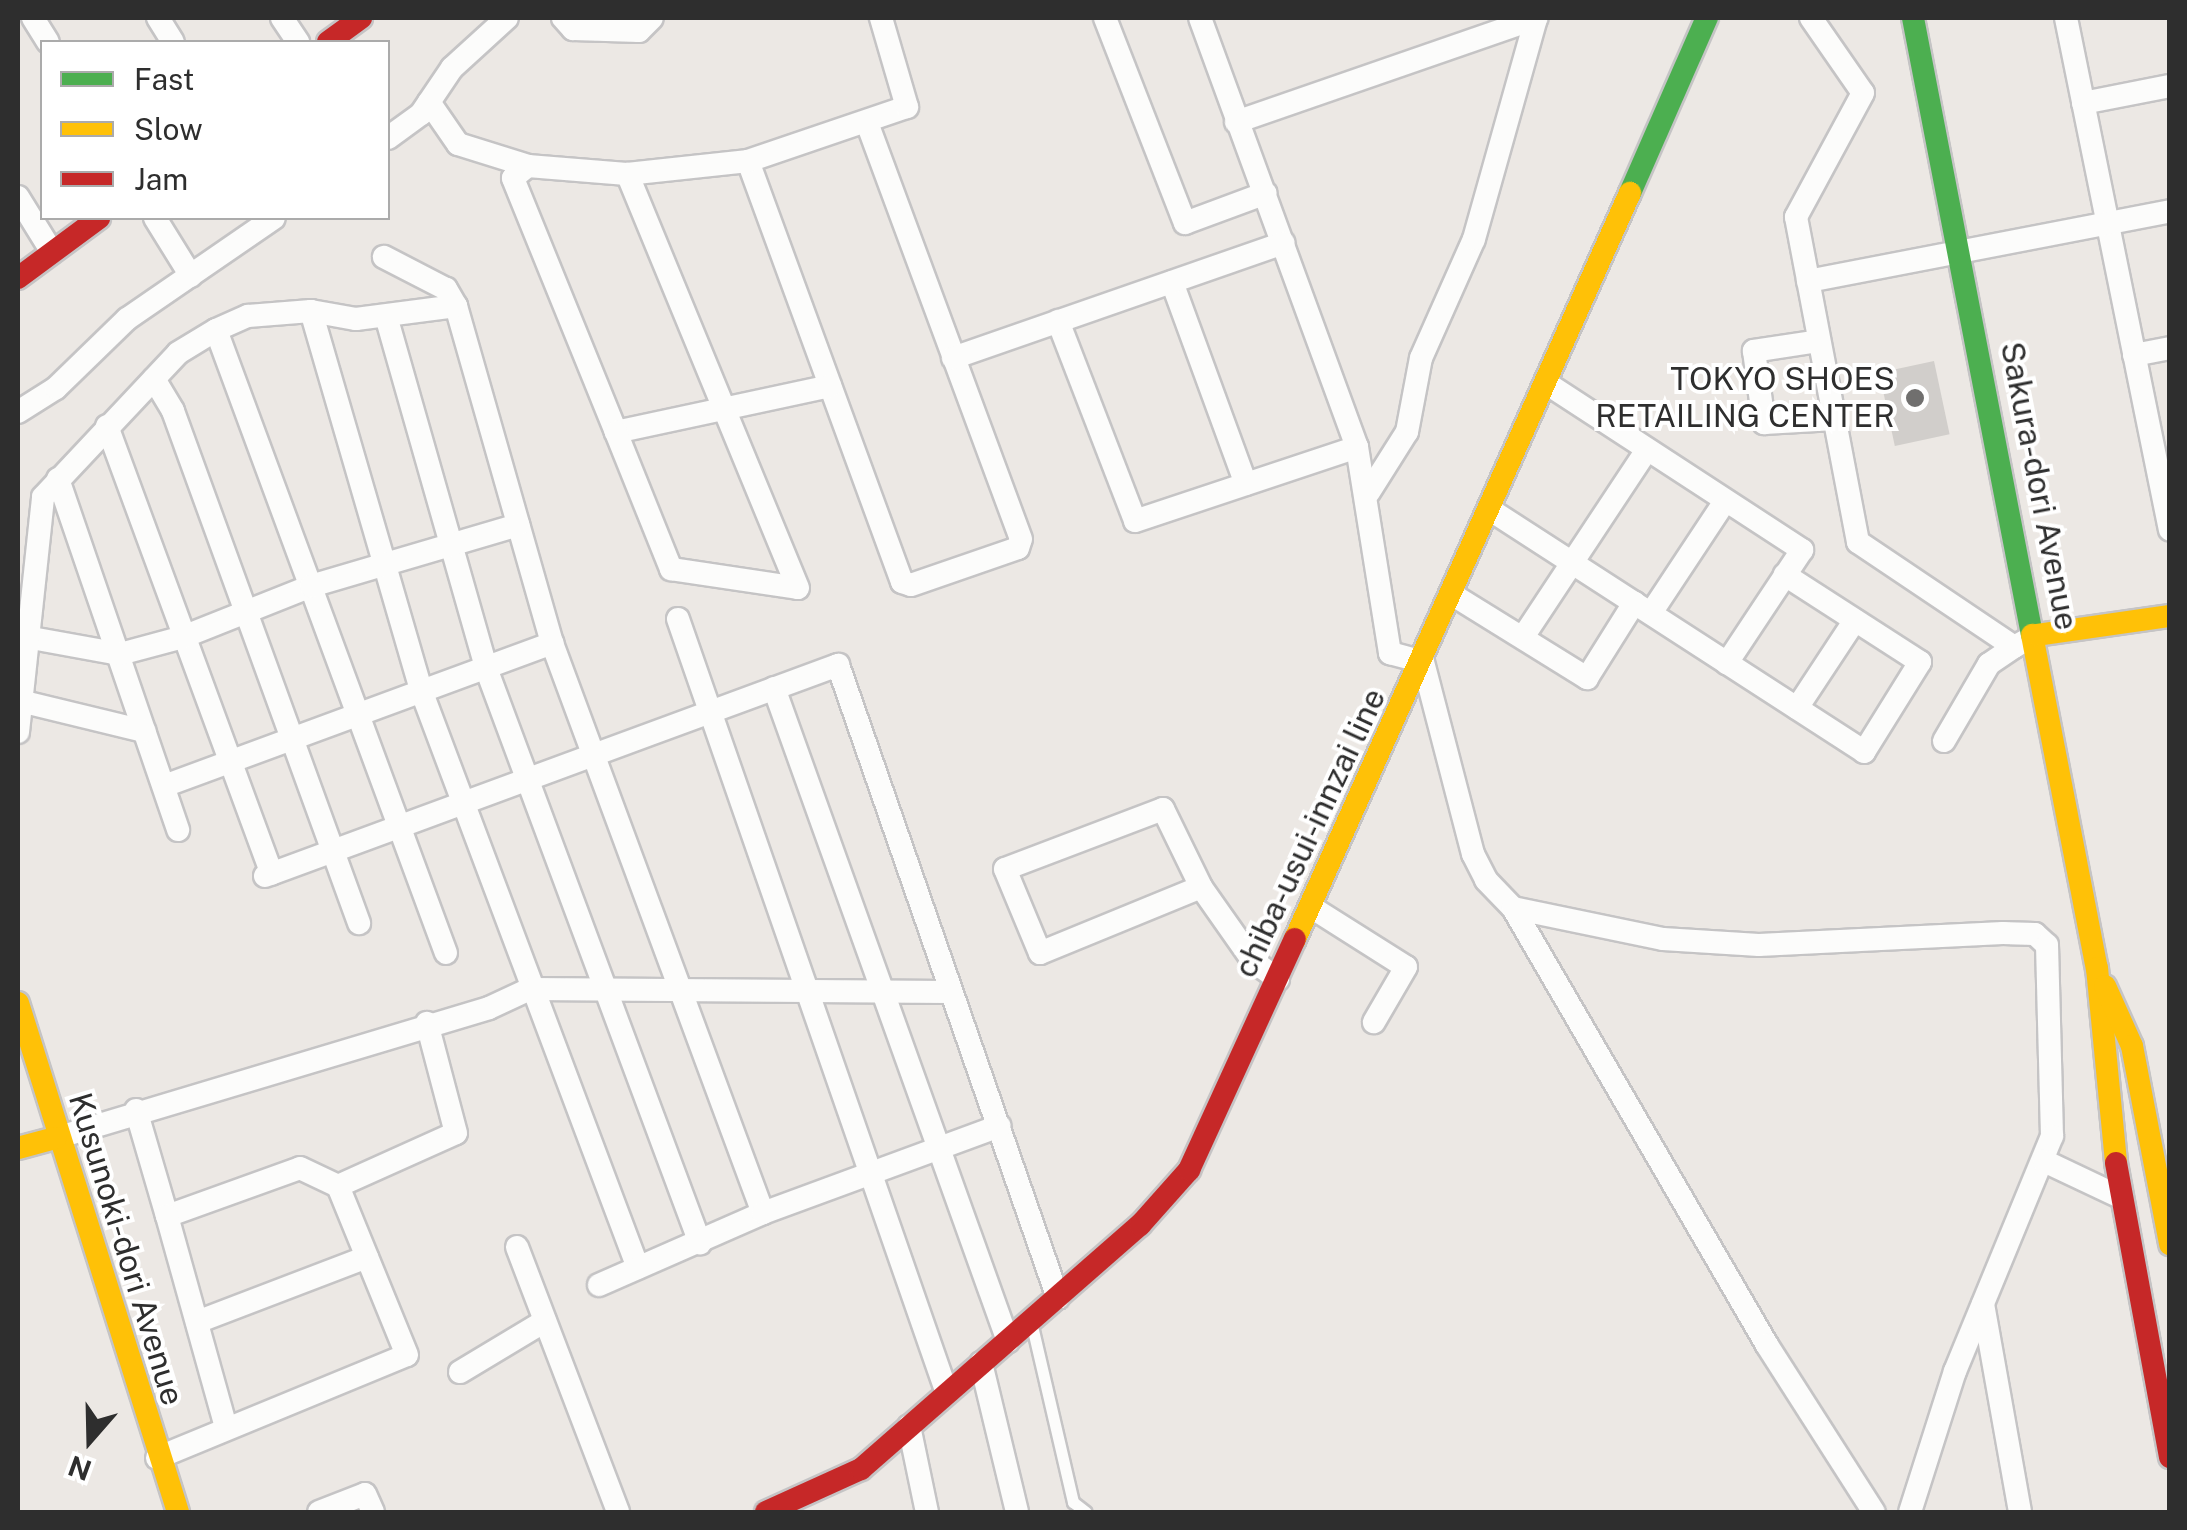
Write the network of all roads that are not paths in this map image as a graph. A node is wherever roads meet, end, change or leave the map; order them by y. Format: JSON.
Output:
{"nodes":[{"id":1,"x":33,"y":18,"type":"edge"},
{"id":2,"x":158,"y":18,"type":"edge"},
{"id":3,"x":282,"y":18,"type":"edge"},
{"id":4,"x":361,"y":18,"type":"edge"},
{"id":5,"x":507,"y":18,"type":"edge"},
{"id":6,"x":563,"y":18,"type":"edge"},
{"id":7,"x":652,"y":18,"type":"edge"},
{"id":8,"x":880,"y":18,"type":"edge"},
{"id":9,"x":1105,"y":18,"type":"edge"},
{"id":10,"x":1200,"y":18,"type":"edge"},
{"id":11,"x":1536,"y":18,"type":"edge"},
{"id":12,"x":1707,"y":18,"type":"edge"},
{"id":13,"x":1811,"y":18,"type":"edge"},
{"id":14,"x":1913,"y":18,"type":"edge"},
{"id":15,"x":2066,"y":18,"type":"edge"},
{"id":16,"x":47,"y":40,"type":"edge"},
{"id":17,"x":172,"y":40,"type":"edge"},
{"id":18,"x":297,"y":40,"type":"edge"},
{"id":19,"x":331,"y":40,"type":"edge"},
{"id":20,"x":2170,"y":86,"type":"edge"},
{"id":21,"x":429,"y":102,"type":"junction"},
{"id":22,"x":2083,"y":104,"type":"junction"},
{"id":23,"x":866,"y":122,"type":"junction"},
{"id":24,"x":1236,"y":122,"type":"junction"},
{"id":25,"x":390,"y":136,"type":"edge"},
{"id":26,"x":748,"y":161,"type":"junction"},
{"id":27,"x":528,"y":166,"type":"junction"},
{"id":28,"x":627,"y":174,"type":"junction"},
{"id":29,"x":1266,"y":193,"type":"junction"},
{"id":30,"x":18,"y":197,"type":"edge"},
{"id":31,"x":2170,"y":211,"type":"edge"},
{"id":32,"x":96,"y":220,"type":"edge"},
{"id":33,"x":156,"y":220,"type":"edge"},
{"id":34,"x":271,"y":220,"type":"edge"},
{"id":35,"x":2107,"y":223,"type":"junction"},
{"id":36,"x":1284,"y":244,"type":"junction"},
{"id":37,"x":52,"y":252,"type":"junction"},
{"id":38,"x":1960,"y":252,"type":"junction"},
{"id":39,"x":384,"y":256,"type":"dead end"},
{"id":40,"x":191,"y":276,"type":"junction"},
{"id":41,"x":18,"y":278,"type":"edge"},
{"id":42,"x":1808,"y":281,"type":"junction"},
{"id":43,"x":1172,"y":282,"type":"junction"},
{"id":44,"x":456,"y":306,"type":"junction"},
{"id":45,"x":311,"y":311,"type":"junction"},
{"id":46,"x":386,"y":316,"type":"junction"},
{"id":47,"x":1058,"y":322,"type":"junction"},
{"id":48,"x":216,"y":330,"type":"junction"},
{"id":49,"x":1819,"y":341,"type":"junction"},
{"id":50,"x":2170,"y":348,"type":"edge"},
{"id":51,"x":2134,"y":354,"type":"junction"},
{"id":52,"x":952,"y":358,"type":"junction"},
{"id":53,"x":154,"y":379,"type":"junction"},
{"id":54,"x":1546,"y":383,"type":"junction"},
{"id":55,"x":830,"y":386,"type":"junction"},
{"id":56,"x":18,"y":412,"type":"edge"},
{"id":57,"x":723,"y":414,"type":"junction"},
{"id":58,"x":1834,"y":419,"type":"junction"},
{"id":59,"x":108,"y":426,"type":"junction"},
{"id":60,"x":616,"y":432,"type":"junction"},
{"id":61,"x":1357,"y":447,"type":"junction"},
{"id":62,"x":1647,"y":450,"type":"junction"},
{"id":63,"x":58,"y":478,"type":"junction"},
{"id":64,"x":2165,"y":482,"type":"edge"},
{"id":65,"x":1246,"y":484,"type":"junction"},
{"id":66,"x":1369,"y":492,"type":"junction"},
{"id":67,"x":1725,"y":502,"type":"junction"},
{"id":68,"x":1490,"y":509,"type":"junction"},
{"id":69,"x":518,"y":525,"type":"junction"},
{"id":70,"x":2170,"y":530,"type":"edge"},
{"id":71,"x":450,"y":543,"type":"junction"},
{"id":72,"x":1572,"y":563,"type":"junction"},
{"id":73,"x":382,"y":564,"type":"junction"},
{"id":74,"x":1785,"y":575,"type":"junction"},
{"id":75,"x":311,"y":586,"type":"junction"},
{"id":76,"x":1452,"y":595,"type":"junction"},
{"id":77,"x":1642,"y":608,"type":"junction"},
{"id":78,"x":245,"y":611,"type":"junction"},
{"id":79,"x":2170,"y":616,"type":"edge"},
{"id":80,"x":678,"y":619,"type":"dead end"},
{"id":81,"x":1856,"y":620,"type":"junction"},
{"id":82,"x":2036,"y":635,"type":"junction"},
{"id":83,"x":1522,"y":637,"type":"junction"},
{"id":84,"x":26,"y":638,"type":"junction"},
{"id":85,"x":183,"y":638,"type":"junction"},
{"id":86,"x":552,"y":643,"type":"junction"},
{"id":87,"x":2014,"y":647,"type":"junction"},
{"id":88,"x":120,"y":654,"type":"junction"},
{"id":89,"x":1423,"y":662,"type":"junction"},
{"id":90,"x":1727,"y":663,"type":"junction"},
{"id":91,"x":486,"y":668,"type":"junction"},
{"id":92,"x":774,"y":688,"type":"junction"},
{"id":93,"x":421,"y":690,"type":"junction"},
{"id":94,"x":20,"y":701,"type":"junction"},
{"id":95,"x":1797,"y":708,"type":"junction"},
{"id":96,"x":354,"y":714,"type":"junction"},
{"id":97,"x":710,"y":714,"type":"junction"},
{"id":98,"x":144,"y":731,"type":"junction"},
{"id":99,"x":18,"y":732,"type":"edge"},
{"id":100,"x":291,"y":738,"type":"junction"},
{"id":101,"x":1944,"y":740,"type":"dead end"},
{"id":102,"x":592,"y":756,"type":"junction"},
{"id":103,"x":227,"y":762,"type":"junction"},
{"id":104,"x":527,"y":779,"type":"junction"},
{"id":105,"x":164,"y":786,"type":"junction"},
{"id":106,"x":465,"y":803,"type":"junction"},
{"id":107,"x":400,"y":829,"type":"junction"},
{"id":108,"x":178,"y":830,"type":"dead end"},
{"id":109,"x":334,"y":852,"type":"junction"},
{"id":110,"x":1200,"y":887,"type":"junction"},
{"id":111,"x":1311,"y":907,"type":"junction"},
{"id":112,"x":1513,"y":908,"type":"junction"},
{"id":113,"x":359,"y":924,"type":"dead end"},
{"id":114,"x":446,"y":953,"type":"dead end"},
{"id":115,"x":2098,"y":968,"type":"junction"},
{"id":116,"x":1278,"y":979,"type":"junction"},
{"id":117,"x":602,"y":988,"type":"junction"},
{"id":118,"x":530,"y":989,"type":"junction"},
{"id":119,"x":676,"y":990,"type":"junction"},
{"id":120,"x":808,"y":992,"type":"junction"},
{"id":121,"x":949,"y":992,"type":"junction"},
{"id":122,"x":881,"y":994,"type":"junction"},
{"id":123,"x":18,"y":1003,"type":"edge"},
{"id":124,"x":1374,"y":1022,"type":"dead end"},
{"id":125,"x":426,"y":1023,"type":"junction"},
{"id":126,"x":136,"y":1110,"type":"junction"},
{"id":127,"x":999,"y":1126,"type":"junction"},
{"id":128,"x":56,"y":1138,"type":"junction"},
{"id":129,"x":18,"y":1148,"type":"edge"},
{"id":130,"x":934,"y":1150,"type":"junction"},
{"id":131,"x":2044,"y":1161,"type":"junction"},
{"id":132,"x":870,"y":1173,"type":"junction"},
{"id":133,"x":338,"y":1186,"type":"junction"},
{"id":134,"x":2120,"y":1197,"type":"junction"},
{"id":135,"x":763,"y":1213,"type":"junction"},
{"id":136,"x":166,"y":1216,"type":"junction"},
{"id":137,"x":700,"y":1243,"type":"junction"},
{"id":138,"x":2170,"y":1244,"type":"edge"},
{"id":139,"x":518,"y":1247,"type":"dead end"},
{"id":140,"x":367,"y":1257,"type":"junction"},
{"id":141,"x":638,"y":1268,"type":"junction"},
{"id":142,"x":600,"y":1285,"type":"dead end"},
{"id":143,"x":1058,"y":1298,"type":"junction"},
{"id":144,"x":1982,"y":1300,"type":"junction"},
{"id":145,"x":545,"y":1320,"type":"junction"},
{"id":146,"x":197,"y":1322,"type":"junction"},
{"id":147,"x":1031,"y":1322,"type":"junction"},
{"id":148,"x":1008,"y":1341,"type":"junction"},
{"id":149,"x":981,"y":1363,"type":"junction"},
{"id":150,"x":460,"y":1372,"type":"dead end"},
{"id":151,"x":947,"y":1393,"type":"junction"},
{"id":152,"x":226,"y":1424,"type":"junction"},
{"id":153,"x":909,"y":1426,"type":"junction"},
{"id":154,"x":2170,"y":1457,"type":"edge"},
{"id":155,"x":157,"y":1458,"type":"junction"},
{"id":156,"x":829,"y":1501,"type":"edge"},
{"id":157,"x":178,"y":1512,"type":"edge"},
{"id":158,"x":319,"y":1512,"type":"edge"},
{"id":159,"x":373,"y":1512,"type":"edge"},
{"id":160,"x":618,"y":1512,"type":"edge"},
{"id":161,"x":766,"y":1512,"type":"edge"},
{"id":162,"x":927,"y":1512,"type":"edge"},
{"id":163,"x":1017,"y":1512,"type":"edge"},
{"id":164,"x":1086,"y":1512,"type":"edge"},
{"id":165,"x":1874,"y":1512,"type":"edge"},
{"id":166,"x":1910,"y":1512,"type":"edge"},
{"id":167,"x":2020,"y":1512,"type":"edge"}],
"edges":[{"from":1,"to":16,"type":"street"},
{"from":2,"to":17,"type":"street"},
{"from":3,"to":18,"type":"street"},
{"from":4,"to":19,"type":"street"},
{"from":5,"to":21,"type":"street"},
{"from":6,"to":7,"type":"street"},
{"from":8,"to":23,"type":"street"},
{"from":9,"to":29,"type":"street"},
{"from":10,"to":24,"type":"street"},
{"from":11,"to":24,"type":"street"},
{"from":11,"to":66,"type":"street"},
{"from":12,"to":54,"type":"street","name":"chiba-usui-innzai line"},
{"from":13,"to":42,"type":"street"},
{"from":14,"to":38,"type":"street","name":"Sakura-dori Avenue"},
{"from":15,"to":22,"type":"street"},
{"from":20,"to":22,"type":"street"},
{"from":21,"to":25,"type":"street"},
{"from":21,"to":27,"type":"street"},
{"from":22,"to":35,"type":"street"},
{"from":23,"to":26,"type":"street"},
{"from":23,"to":52,"type":"street"},
{"from":24,"to":29,"type":"street"},
{"from":26,"to":28,"type":"street"},
{"from":26,"to":55,"type":"street"},
{"from":27,"to":28,"type":"street"},
{"from":27,"to":60,"type":"street"},
{"from":28,"to":57,"type":"street"},
{"from":29,"to":36,"type":"street"},
{"from":30,"to":37,"type":"street"},
{"from":31,"to":35,"type":"street"},
{"from":32,"to":37,"type":"street"},
{"from":33,"to":40,"type":"street"},
{"from":34,"to":40,"type":"street"},
{"from":35,"to":38,"type":"street"},
{"from":35,"to":51,"type":"street"},
{"from":36,"to":43,"type":"street"},
{"from":36,"to":61,"type":"street"},
{"from":37,"to":41,"type":"street"},
{"from":38,"to":42,"type":"street"},
{"from":38,"to":82,"type":"street","name":"Sakura-dori Avenue"},
{"from":39,"to":44,"type":"street"},
{"from":40,"to":56,"type":"street"},
{"from":42,"to":49,"type":"street"},
{"from":43,"to":47,"type":"street"},
{"from":43,"to":65,"type":"street"},
{"from":44,"to":46,"type":"street"},
{"from":44,"to":69,"type":"street"},
{"from":45,"to":46,"type":"street"},
{"from":45,"to":48,"type":"street"},
{"from":45,"to":73,"type":"street"},
{"from":46,"to":71,"type":"street"},
{"from":47,"to":52,"type":"street"},
{"from":47,"to":65,"type":"street"},
{"from":48,"to":53,"type":"street"},
{"from":48,"to":75,"type":"street"},
{"from":49,"to":58,"type":"street"},
{"from":49,"to":58,"type":"street"},
{"from":50,"to":51,"type":"street"},
{"from":51,"to":64,"type":"street"},
{"from":52,"to":55,"type":"street"},
{"from":53,"to":59,"type":"street"},
{"from":53,"to":78,"type":"street"},
{"from":54,"to":62,"type":"street"},
{"from":54,"to":68,"type":"street","name":"chiba-usui-innzai line"},
{"from":55,"to":57,"type":"street"},
{"from":57,"to":60,"type":"street"},
{"from":57,"to":60,"type":"street"},
{"from":58,"to":87,"type":"street"},
{"from":59,"to":63,"type":"street"},
{"from":59,"to":85,"type":"street"},
{"from":61,"to":65,"type":"street"},
{"from":61,"to":66,"type":"street"},
{"from":62,"to":67,"type":"street"},
{"from":62,"to":72,"type":"street"},
{"from":63,"to":84,"type":"street"},
{"from":63,"to":88,"type":"street"},
{"from":64,"to":70,"type":"street"},
{"from":66,"to":89,"type":"street"},
{"from":67,"to":74,"type":"street"},
{"from":67,"to":77,"type":"street"},
{"from":68,"to":72,"type":"street"},
{"from":68,"to":76,"type":"street","name":"chiba-usui-innzai line"},
{"from":69,"to":71,"type":"street"},
{"from":69,"to":86,"type":"street"},
{"from":71,"to":73,"type":"street"},
{"from":71,"to":91,"type":"street"},
{"from":72,"to":77,"type":"street"},
{"from":72,"to":83,"type":"street"},
{"from":73,"to":75,"type":"street"},
{"from":73,"to":93,"type":"street"},
{"from":74,"to":81,"type":"street"},
{"from":74,"to":90,"type":"street"},
{"from":75,"to":78,"type":"street"},
{"from":75,"to":96,"type":"street"},
{"from":76,"to":83,"type":"street"},
{"from":76,"to":89,"type":"street","name":"chiba-usui-innzai line"},
{"from":77,"to":83,"type":"street"},
{"from":77,"to":90,"type":"street"},
{"from":78,"to":85,"type":"street"},
{"from":78,"to":100,"type":"street"},
{"from":79,"to":82,"type":"street"},
{"from":80,"to":97,"type":"street"},
{"from":81,"to":95,"type":"street"},
{"from":81,"to":95,"type":"street"},
{"from":82,"to":87,"type":"street"},
{"from":82,"to":115,"type":"street","name":"Sakura-dori Avenue"},
{"from":84,"to":88,"type":"street"},
{"from":84,"to":94,"type":"street"},
{"from":85,"to":88,"type":"street"},
{"from":85,"to":103,"type":"street"},
{"from":86,"to":91,"type":"street"},
{"from":86,"to":102,"type":"street"},
{"from":87,"to":101,"type":"street"},
{"from":88,"to":98,"type":"street"},
{"from":89,"to":111,"type":"street","name":"chiba-usui-innzai line"},
{"from":89,"to":112,"type":"street"},
{"from":90,"to":95,"type":"street"},
{"from":91,"to":93,"type":"street"},
{"from":91,"to":104,"type":"street"},
{"from":92,"to":97,"type":"street"},
{"from":92,"to":121,"type":"street"},
{"from":92,"to":122,"type":"street"},
{"from":93,"to":96,"type":"street"},
{"from":93,"to":106,"type":"street"},
{"from":94,"to":98,"type":"street"},
{"from":94,"to":99,"type":"street"},
{"from":96,"to":100,"type":"street"},
{"from":96,"to":107,"type":"street"},
{"from":97,"to":102,"type":"street"},
{"from":97,"to":120,"type":"street"},
{"from":98,"to":105,"type":"street"},
{"from":100,"to":103,"type":"street"},
{"from":100,"to":109,"type":"street"},
{"from":102,"to":104,"type":"street"},
{"from":102,"to":119,"type":"street"},
{"from":103,"to":105,"type":"street"},
{"from":103,"to":109,"type":"street"},
{"from":104,"to":106,"type":"street"},
{"from":104,"to":117,"type":"street"},
{"from":105,"to":108,"type":"street"},
{"from":106,"to":107,"type":"street"},
{"from":106,"to":118,"type":"street"},
{"from":107,"to":109,"type":"street"},
{"from":107,"to":114,"type":"street"},
{"from":109,"to":113,"type":"street"},
{"from":110,"to":110,"type":"street"},
{"from":110,"to":116,"type":"street"},
{"from":111,"to":116,"type":"street","name":"chiba-usui-innzai line"},
{"from":111,"to":124,"type":"street"},
{"from":112,"to":131,"type":"street"},
{"from":112,"to":165,"type":"street"},
{"from":115,"to":134,"type":"street","name":"Sakura-dori Avenue"},
{"from":115,"to":138,"type":"street","name":"Sakura-dori Avenue"},
{"from":116,"to":143,"type":"street","name":"chiba-usui-innzai line"},
{"from":117,"to":118,"type":"street"},
{"from":117,"to":119,"type":"street"},
{"from":117,"to":137,"type":"street"},
{"from":118,"to":125,"type":"street"},
{"from":118,"to":141,"type":"street"},
{"from":119,"to":120,"type":"street"},
{"from":119,"to":135,"type":"street"},
{"from":120,"to":122,"type":"street"},
{"from":120,"to":132,"type":"street"},
{"from":121,"to":122,"type":"street"},
{"from":121,"to":127,"type":"street"},
{"from":122,"to":130,"type":"street"},
{"from":123,"to":128,"type":"street","name":"Kusunoki-dori Avenue"},
{"from":125,"to":126,"type":"street"},
{"from":125,"to":133,"type":"street"},
{"from":126,"to":128,"type":"street"},
{"from":126,"to":136,"type":"street"},
{"from":127,"to":130,"type":"street"},
{"from":127,"to":143,"type":"street"},
{"from":128,"to":129,"type":"street"},
{"from":128,"to":155,"type":"street","name":"Kusunoki-dori Avenue"},
{"from":130,"to":132,"type":"street"},
{"from":130,"to":148,"type":"street"},
{"from":131,"to":134,"type":"street"},
{"from":131,"to":144,"type":"street"},
{"from":132,"to":135,"type":"street"},
{"from":132,"to":151,"type":"street"},
{"from":133,"to":136,"type":"street"},
{"from":133,"to":140,"type":"street"},
{"from":134,"to":154,"type":"street","name":"Sakura-dori Avenue"},
{"from":135,"to":137,"type":"street"},
{"from":136,"to":146,"type":"street"},
{"from":137,"to":141,"type":"street"},
{"from":139,"to":145,"type":"street"},
{"from":140,"to":146,"type":"street"},
{"from":140,"to":152,"type":"street"},
{"from":141,"to":142,"type":"street"},
{"from":143,"to":147,"type":"street","name":"chiba-usui-innzai line"},
{"from":144,"to":166,"type":"street"},
{"from":144,"to":167,"type":"street"},
{"from":145,"to":150,"type":"street"},
{"from":145,"to":160,"type":"street"},
{"from":146,"to":152,"type":"street"},
{"from":147,"to":148,"type":"street","name":"chiba-usui-innzai line"},
{"from":147,"to":164,"type":"lane"},
{"from":148,"to":149,"type":"street","name":"chiba-usui-innzai line"},
{"from":149,"to":151,"type":"street","name":"chiba-usui-innzai line"},
{"from":149,"to":163,"type":"street"},
{"from":151,"to":153,"type":"street","name":"chiba-usui-innzai line"},
{"from":152,"to":155,"type":"street"},
{"from":153,"to":156,"type":"street","name":"chiba-usui-innzai line"},
{"from":153,"to":162,"type":"street"},
{"from":155,"to":157,"type":"street","name":"Kusunoki-dori Avenue"},
{"from":156,"to":161,"type":"street","name":"chiba-usui-innzai line"},
{"from":158,"to":159,"type":"street"}]}
